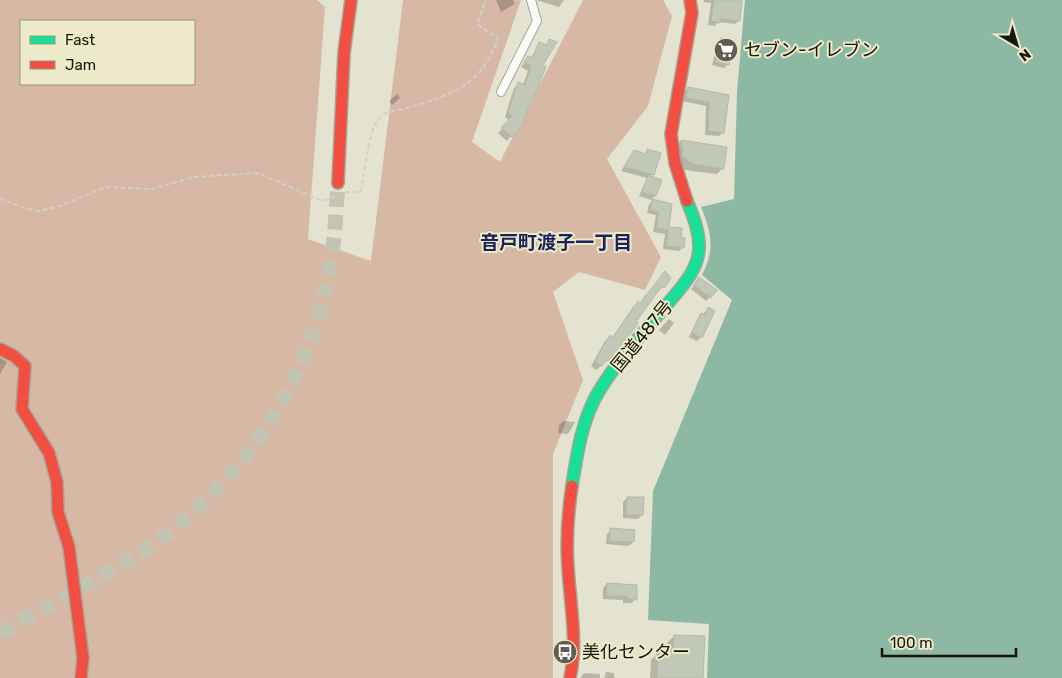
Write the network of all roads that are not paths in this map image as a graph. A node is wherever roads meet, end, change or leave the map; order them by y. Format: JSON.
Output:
{"nodes":[{"id":1,"x":351,"y":0,"type":"edge"},
{"id":2,"x":531,"y":0,"type":"edge"},
{"id":3,"x":690,"y":0,"type":"edge"},
{"id":4,"x":501,"y":92,"type":"dead end"},
{"id":5,"x":338,"y":183,"type":"tunnel mouth"},
{"id":6,"x":0,"y":349,"type":"edge"},
{"id":7,"x":81,"y":678,"type":"edge"},
{"id":8,"x":570,"y":678,"type":"edge"}],
"edges":[{"from":1,"to":5,"type":"main road"},
{"from":2,"to":4,"type":"street"},
{"from":3,"to":8,"type":"main road","name":"国道487号"},
{"from":6,"to":7,"type":"main road"}]}
